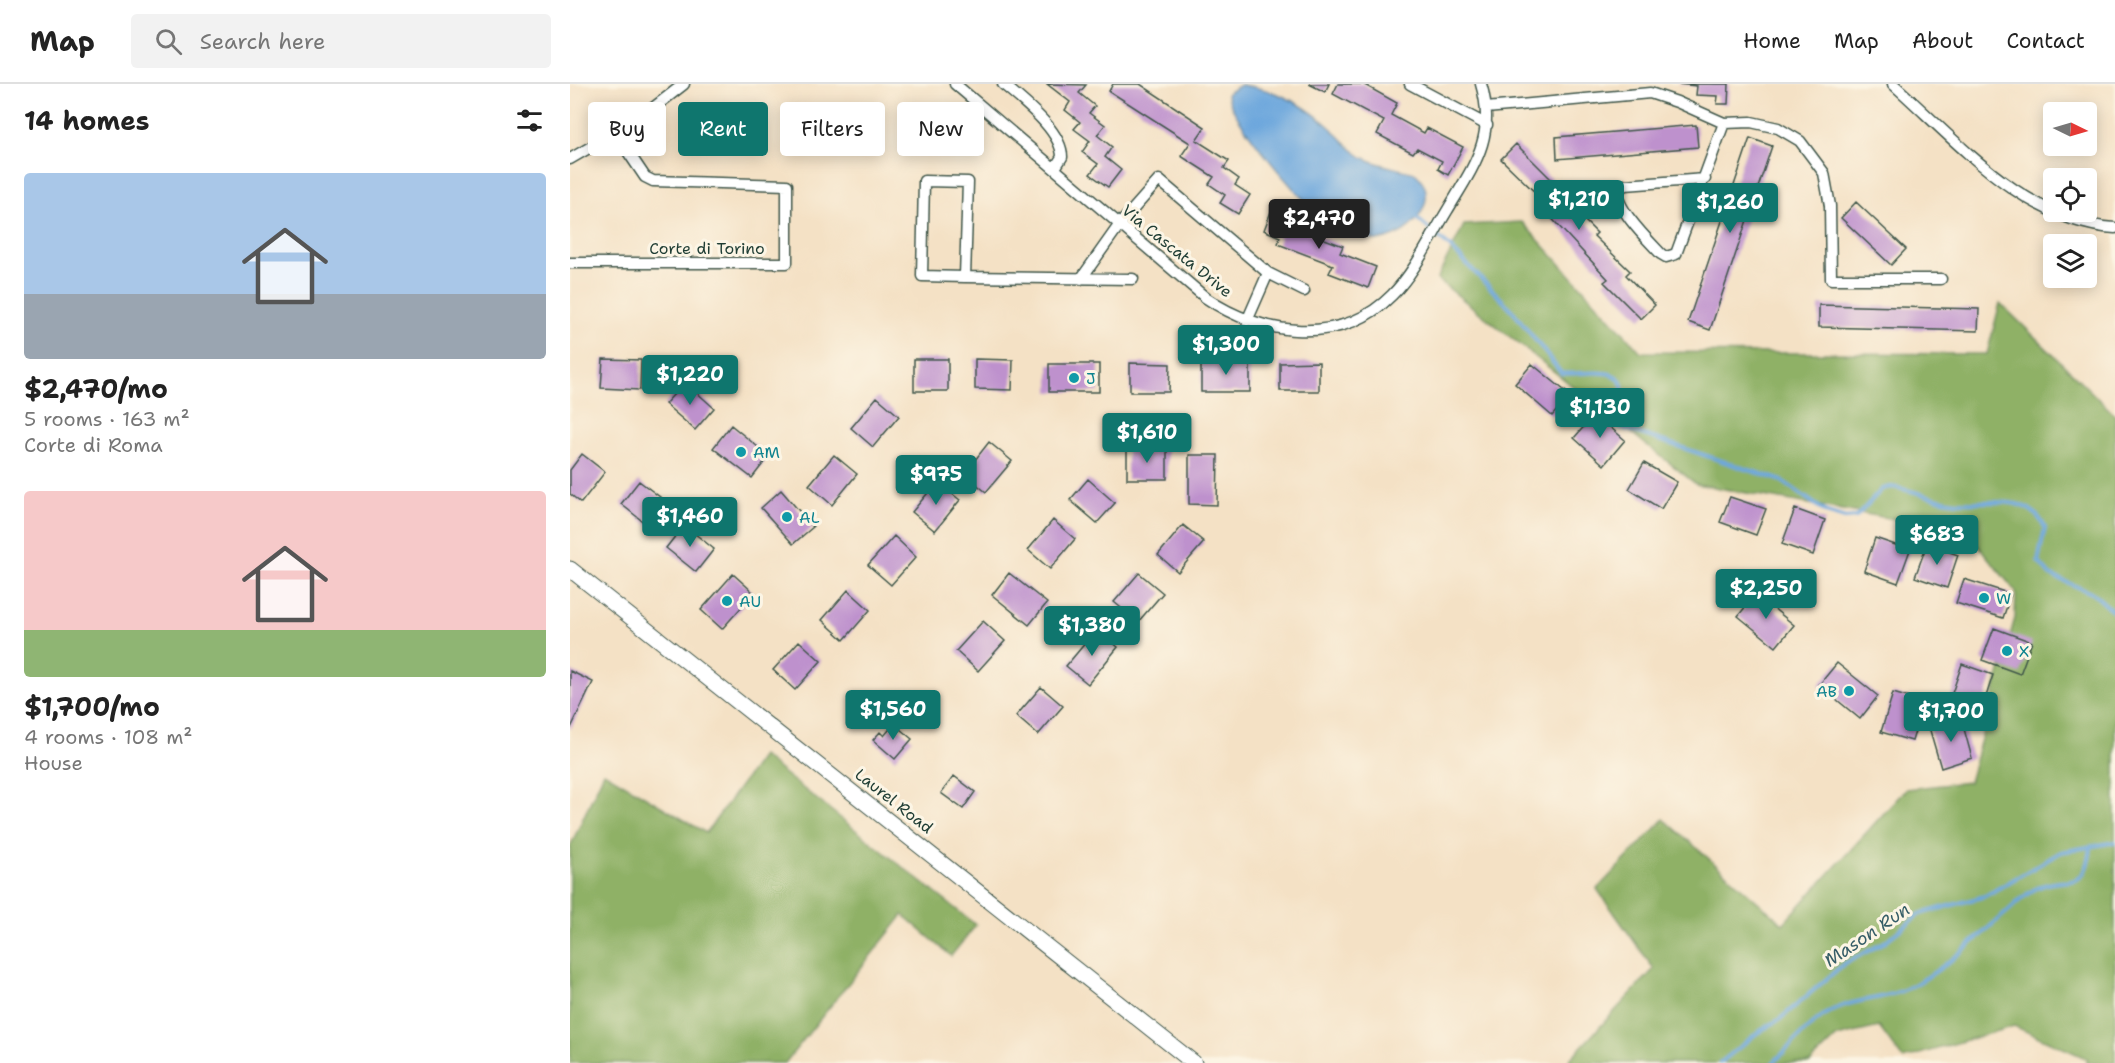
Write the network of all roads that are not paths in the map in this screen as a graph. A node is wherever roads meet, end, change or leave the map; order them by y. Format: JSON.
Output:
{"nodes":[{"id":1,"x":684,"y":84,"type":"edge"},
{"id":2,"x":955,"y":84,"type":"edge"},
{"id":3,"x":1003,"y":84,"type":"edge"},
{"id":4,"x":1410,"y":84,"type":"edge"},
{"id":5,"x":1481,"y":84,"type":"edge"},
{"id":6,"x":1893,"y":84,"type":"edge"},
{"id":7,"x":660,"y":102,"type":"edge"},
{"id":8,"x":1486,"y":108,"type":"junction"},
{"id":9,"x":1724,"y":123,"type":"junction"},
{"id":10,"x":1487,"y":126,"type":"junction"},
{"id":11,"x":588,"y":149,"type":"edge"},
{"id":12,"x":631,"y":156,"type":"edge"},
{"id":13,"x":570,"y":159,"type":"edge"},
{"id":14,"x":1054,"y":168,"type":"junction"},
{"id":15,"x":1704,"y":179,"type":"junction"},
{"id":16,"x":1120,"y":224,"type":"junction"},
{"id":17,"x":2115,"y":228,"type":"edge"},
{"id":18,"x":570,"y":263,"type":"edge"},
{"id":19,"x":1268,"y":273,"type":"junction"},
{"id":20,"x":965,"y":277,"type":"junction"},
{"id":21,"x":1081,"y":279,"type":"junction"},
{"id":22,"x":1133,"y":279,"type":"dead end"},
{"id":23,"x":1941,"y":279,"type":"dead end"},
{"id":24,"x":1304,"y":291,"type":"dead end"},
{"id":25,"x":1247,"y":321,"type":"junction"},
{"id":26,"x":570,"y":569,"type":"edge"},
{"id":27,"x":1191,"y":1062,"type":"edge"}],
"edges":[{"from":1,"to":7,"type":"street"},
{"from":2,"to":14,"type":"street","name":"Via Cascata Drive"},
{"from":3,"to":14,"type":"street"},
{"from":4,"to":10,"type":"street"},
{"from":5,"to":8,"type":"street","name":"Via Cascata Drive"},
{"from":6,"to":17,"type":"street"},
{"from":8,"to":9,"type":"street"},
{"from":8,"to":10,"type":"street","name":"Via Cascata Drive"},
{"from":9,"to":15,"type":"street"},
{"from":9,"to":23,"type":"street"},
{"from":10,"to":25,"type":"street","name":"Via Cascata Drive"},
{"from":11,"to":13,"type":"street"},
{"from":12,"to":18,"type":"street","name":"Corte di Torino"},
{"from":14,"to":16,"type":"street","name":"Via Cascata Drive"},
{"from":15,"to":15,"type":"street"},
{"from":16,"to":19,"type":"street"},
{"from":16,"to":21,"type":"street"},
{"from":16,"to":25,"type":"street","name":"Via Cascata Drive"},
{"from":19,"to":24,"type":"street"},
{"from":19,"to":25,"type":"street"},
{"from":20,"to":20,"type":"street"},
{"from":20,"to":21,"type":"street"},
{"from":21,"to":22,"type":"street"},
{"from":26,"to":27,"type":"main road","name":"Laurel Road"}]}
